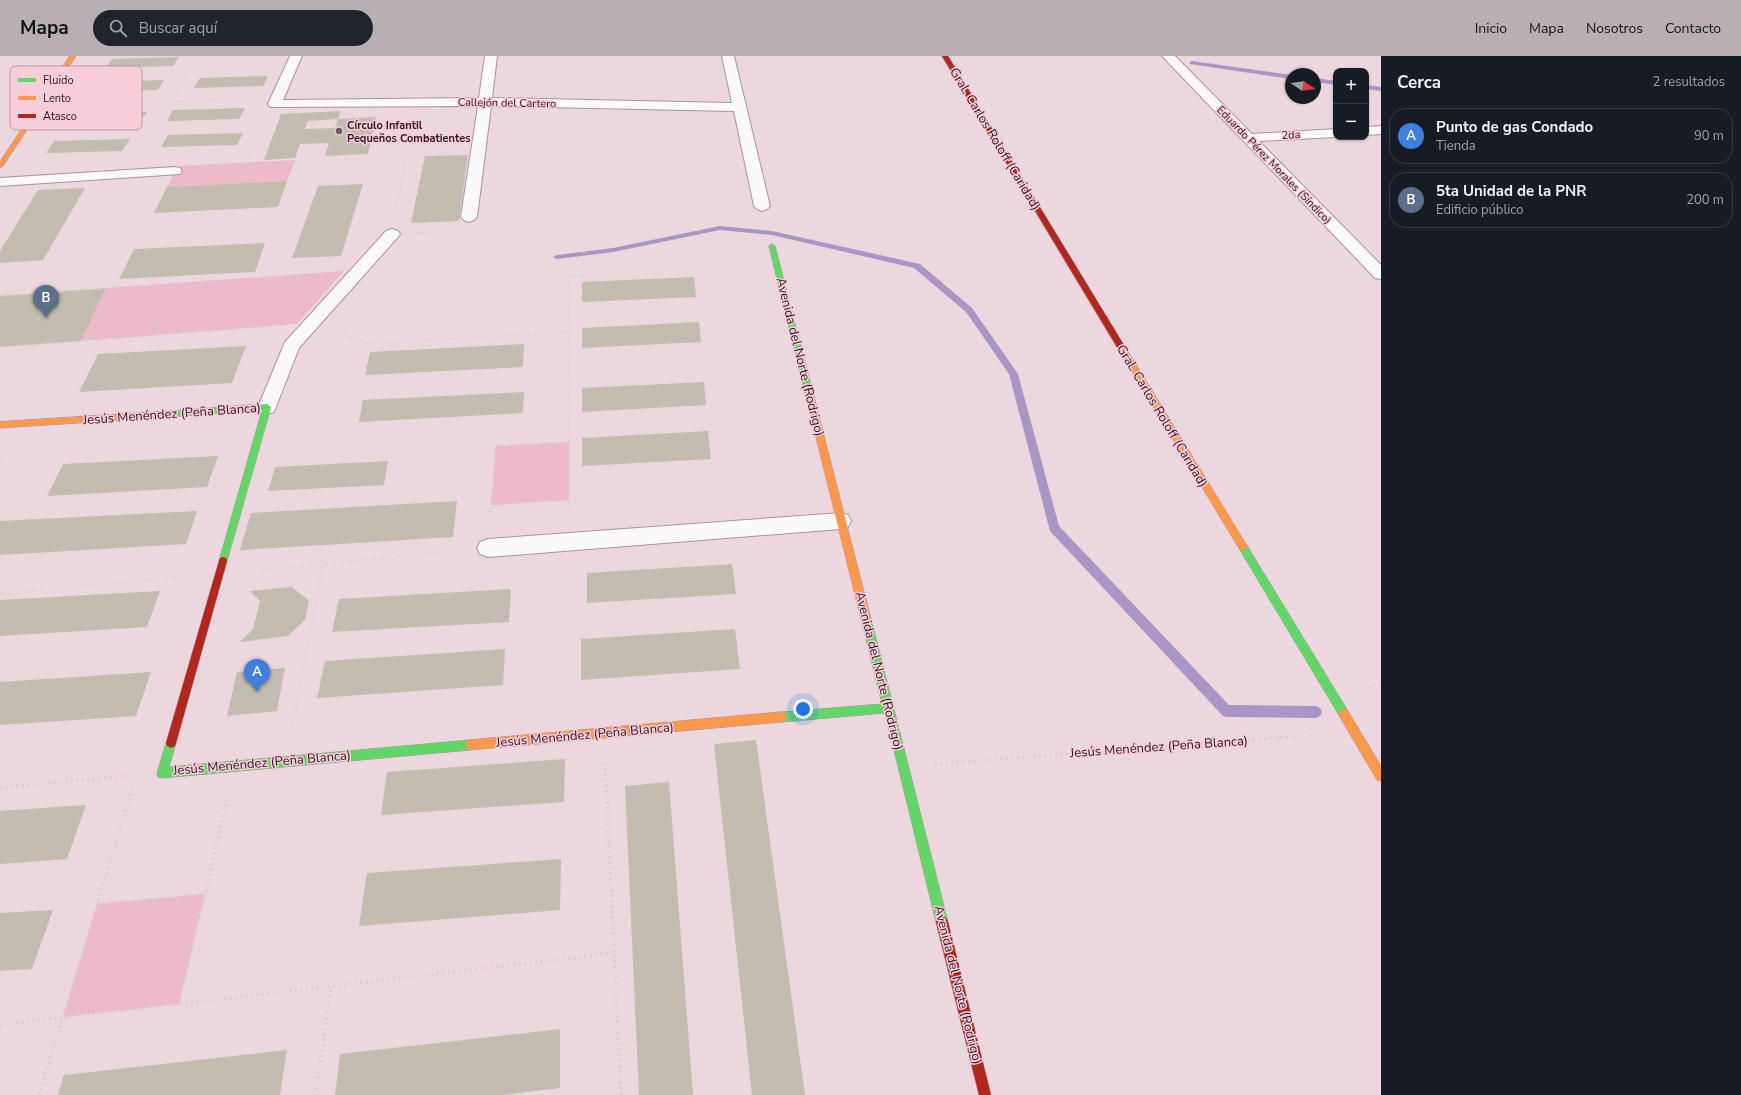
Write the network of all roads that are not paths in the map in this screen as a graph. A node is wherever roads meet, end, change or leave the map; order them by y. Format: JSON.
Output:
{"nodes":[{"id":1,"x":73,"y":56,"type":"edge"},
{"id":2,"x":296,"y":56,"type":"edge"},
{"id":3,"x":491,"y":56,"type":"edge"},
{"id":4,"x":728,"y":56,"type":"edge"},
{"id":5,"x":945,"y":56,"type":"edge"},
{"id":6,"x":1168,"y":56,"type":"edge"},
{"id":7,"x":66,"y":66,"type":"edge"},
{"id":8,"x":485,"y":102,"type":"junction"},
{"id":9,"x":740,"y":108,"type":"junction"},
{"id":10,"x":24,"y":130,"type":"edge"},
{"id":11,"x":1381,"y":130,"type":"edge"},
{"id":12,"x":1369,"y":131,"type":"edge"},
{"id":13,"x":1333,"y":133,"type":"edge"},
{"id":14,"x":1247,"y":138,"type":"junction"},
{"id":15,"x":0,"y":166,"type":"edge"},
{"id":16,"x":175,"y":171,"type":"road end"},
{"id":17,"x":0,"y":182,"type":"edge"},
{"id":18,"x":762,"y":206,"type":"dead end"},
{"id":19,"x":469,"y":217,"type":"road end"},
{"id":20,"x":392,"y":234,"type":"road end"},
{"id":21,"x":772,"y":246,"type":"dead end"},
{"id":22,"x":1381,"y":274,"type":"edge"},
{"id":23,"x":267,"y":407,"type":"junction"},
{"id":24,"x":0,"y":425,"type":"edge"},
{"id":25,"x":841,"y":521,"type":"junction"},
{"id":26,"x":488,"y":548,"type":"road end"},
{"id":27,"x":888,"y":708,"type":"junction"},
{"id":28,"x":1381,"y":776,"type":"edge"},
{"id":29,"x":986,"y":1095,"type":"edge"}],
"edges":[{"from":1,"to":7,"type":"street"},
{"from":2,"to":8,"type":"street","name":"Callejón del Cartero"},
{"from":3,"to":8,"type":"street"},
{"from":4,"to":9,"type":"street"},
{"from":5,"to":28,"type":"street","name":"Gral. Carlos Roloff (Caridad)"},
{"from":6,"to":14,"type":"street","name":"Eduardo Pérez Morales (Síndico)"},
{"from":8,"to":9,"type":"street","name":"Callejón del Cartero"},
{"from":8,"to":19,"type":"street"},
{"from":9,"to":18,"type":"street"},
{"from":10,"to":15,"type":"street"},
{"from":11,"to":12,"type":"street"},
{"from":13,"to":14,"type":"street","name":"2da"},
{"from":14,"to":22,"type":"street","name":"Eduardo Pérez Morales (Síndico)"},
{"from":16,"to":17,"type":"street"},
{"from":20,"to":23,"type":"street"},
{"from":21,"to":25,"type":"street","name":"Avenida del Norte (Rodrigo)"},
{"from":23,"to":24,"type":"street","name":"Jesús Menéndez (Peña Blanca)"},
{"from":23,"to":27,"type":"street","name":"Jesús Menéndez (Peña Blanca)"},
{"from":25,"to":26,"type":"street"},
{"from":25,"to":27,"type":"street","name":"Avenida del Norte (Rodrigo)"},
{"from":27,"to":29,"type":"street","name":"Avenida del Norte (Rodrigo)"}]}
